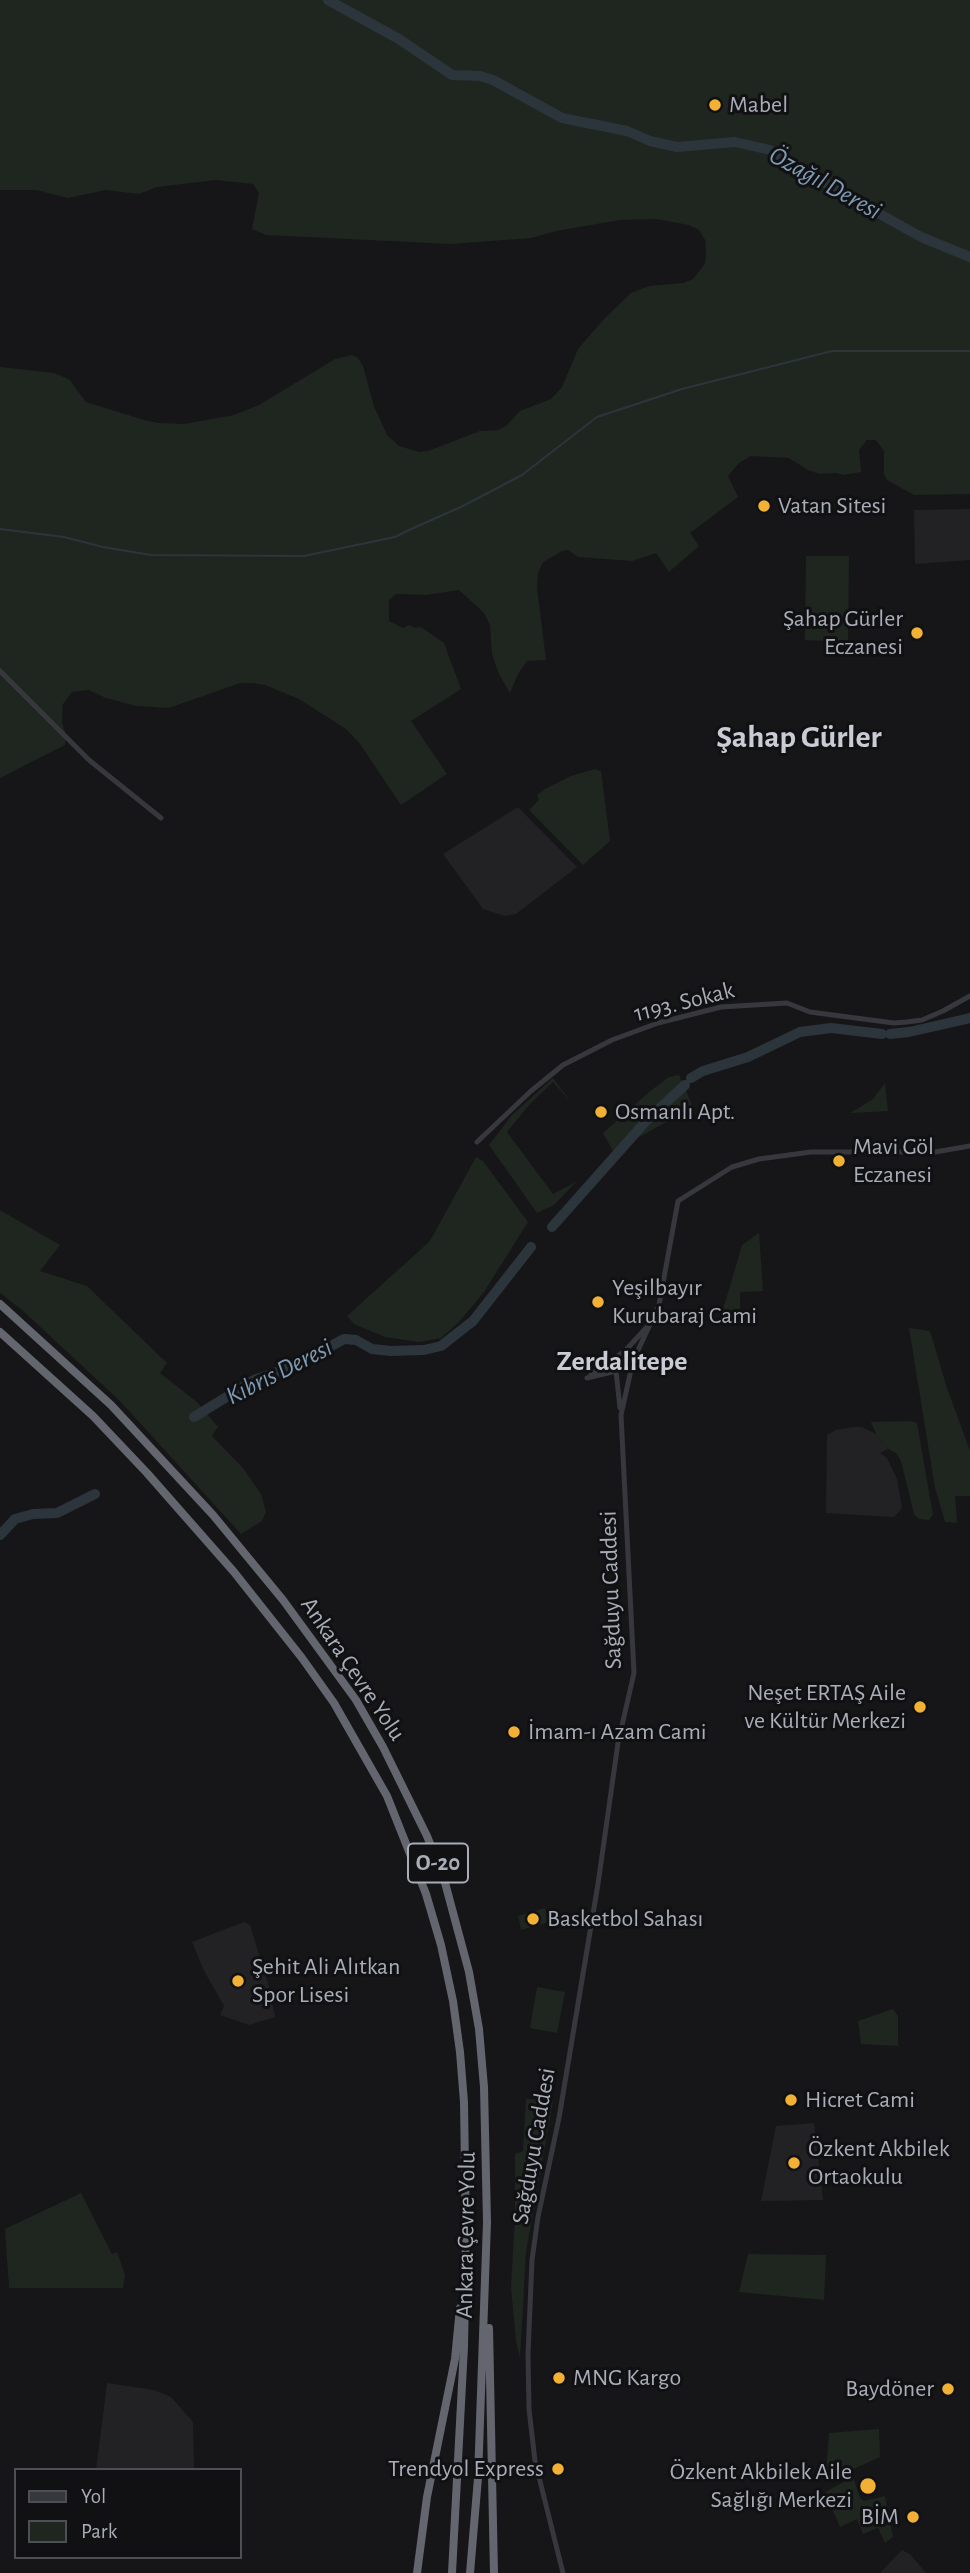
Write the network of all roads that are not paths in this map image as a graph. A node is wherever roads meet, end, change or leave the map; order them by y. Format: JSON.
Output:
{"nodes":[{"id":1,"x":0,"y":671,"type":"edge"},
{"id":2,"x":161,"y":818,"type":"dead end"},
{"id":3,"x":970,"y":996,"type":"edge"},
{"id":4,"x":477,"y":1142,"type":"dead end"},
{"id":5,"x":970,"y":1146,"type":"edge"},
{"id":6,"x":0,"y":1304,"type":"edge"},
{"id":7,"x":649,"y":1325,"type":"junction"},
{"id":8,"x":0,"y":1332,"type":"edge"},
{"id":9,"x":624,"y":1352,"type":"junction"},
{"id":10,"x":611,"y":1360,"type":"junction"},
{"id":11,"x":633,"y":1361,"type":"junction"},
{"id":12,"x":616,"y":1371,"type":"junction"},
{"id":13,"x":621,"y":1415,"type":"junction"},
{"id":14,"x":487,"y":2222,"type":"junction"},
{"id":15,"x":466,"y":2239,"type":"junction"},
{"id":16,"x":418,"y":2573,"type":"edge"},
{"id":17,"x":452,"y":2573,"type":"edge"},
{"id":18,"x":470,"y":2573,"type":"edge"},
{"id":19,"x":494,"y":2573,"type":"edge"},
{"id":20,"x":563,"y":2573,"type":"edge"}],
"edges":[{"from":1,"to":2,"type":"street"},
{"from":3,"to":4,"type":"street","name":"1193. Sokak"},
{"from":5,"to":7,"type":"street","name":"Sağduyu Caddesi"},
{"from":6,"to":14,"type":"highway","name":"Ankara Çevre Yolu","number":"O-20"},
{"from":7,"to":9,"type":"street"},
{"from":7,"to":11,"type":"street","name":"Sağduyu Caddesi"},
{"from":8,"to":15,"type":"highway","name":"Ankara Çevre Yolu","number":"O-20"},
{"from":9,"to":10,"type":"street"},
{"from":9,"to":11,"type":"street"},
{"from":10,"to":12,"type":"street"},
{"from":10,"to":12,"type":"street"},
{"from":11,"to":12,"type":"street"},
{"from":11,"to":13,"type":"street","name":"Sağduyu Caddesi"},
{"from":12,"to":13,"type":"street"},
{"from":13,"to":20,"type":"street","name":"Sağduyu Caddesi"},
{"from":14,"to":18,"type":"highway","name":"Ankara Çevre Yolu","number":"O-20"},
{"from":14,"to":19,"type":"highway"},
{"from":15,"to":16,"type":"highway"},
{"from":15,"to":17,"type":"highway","name":"Ankara Çevre Yolu","number":"O-20"}]}
